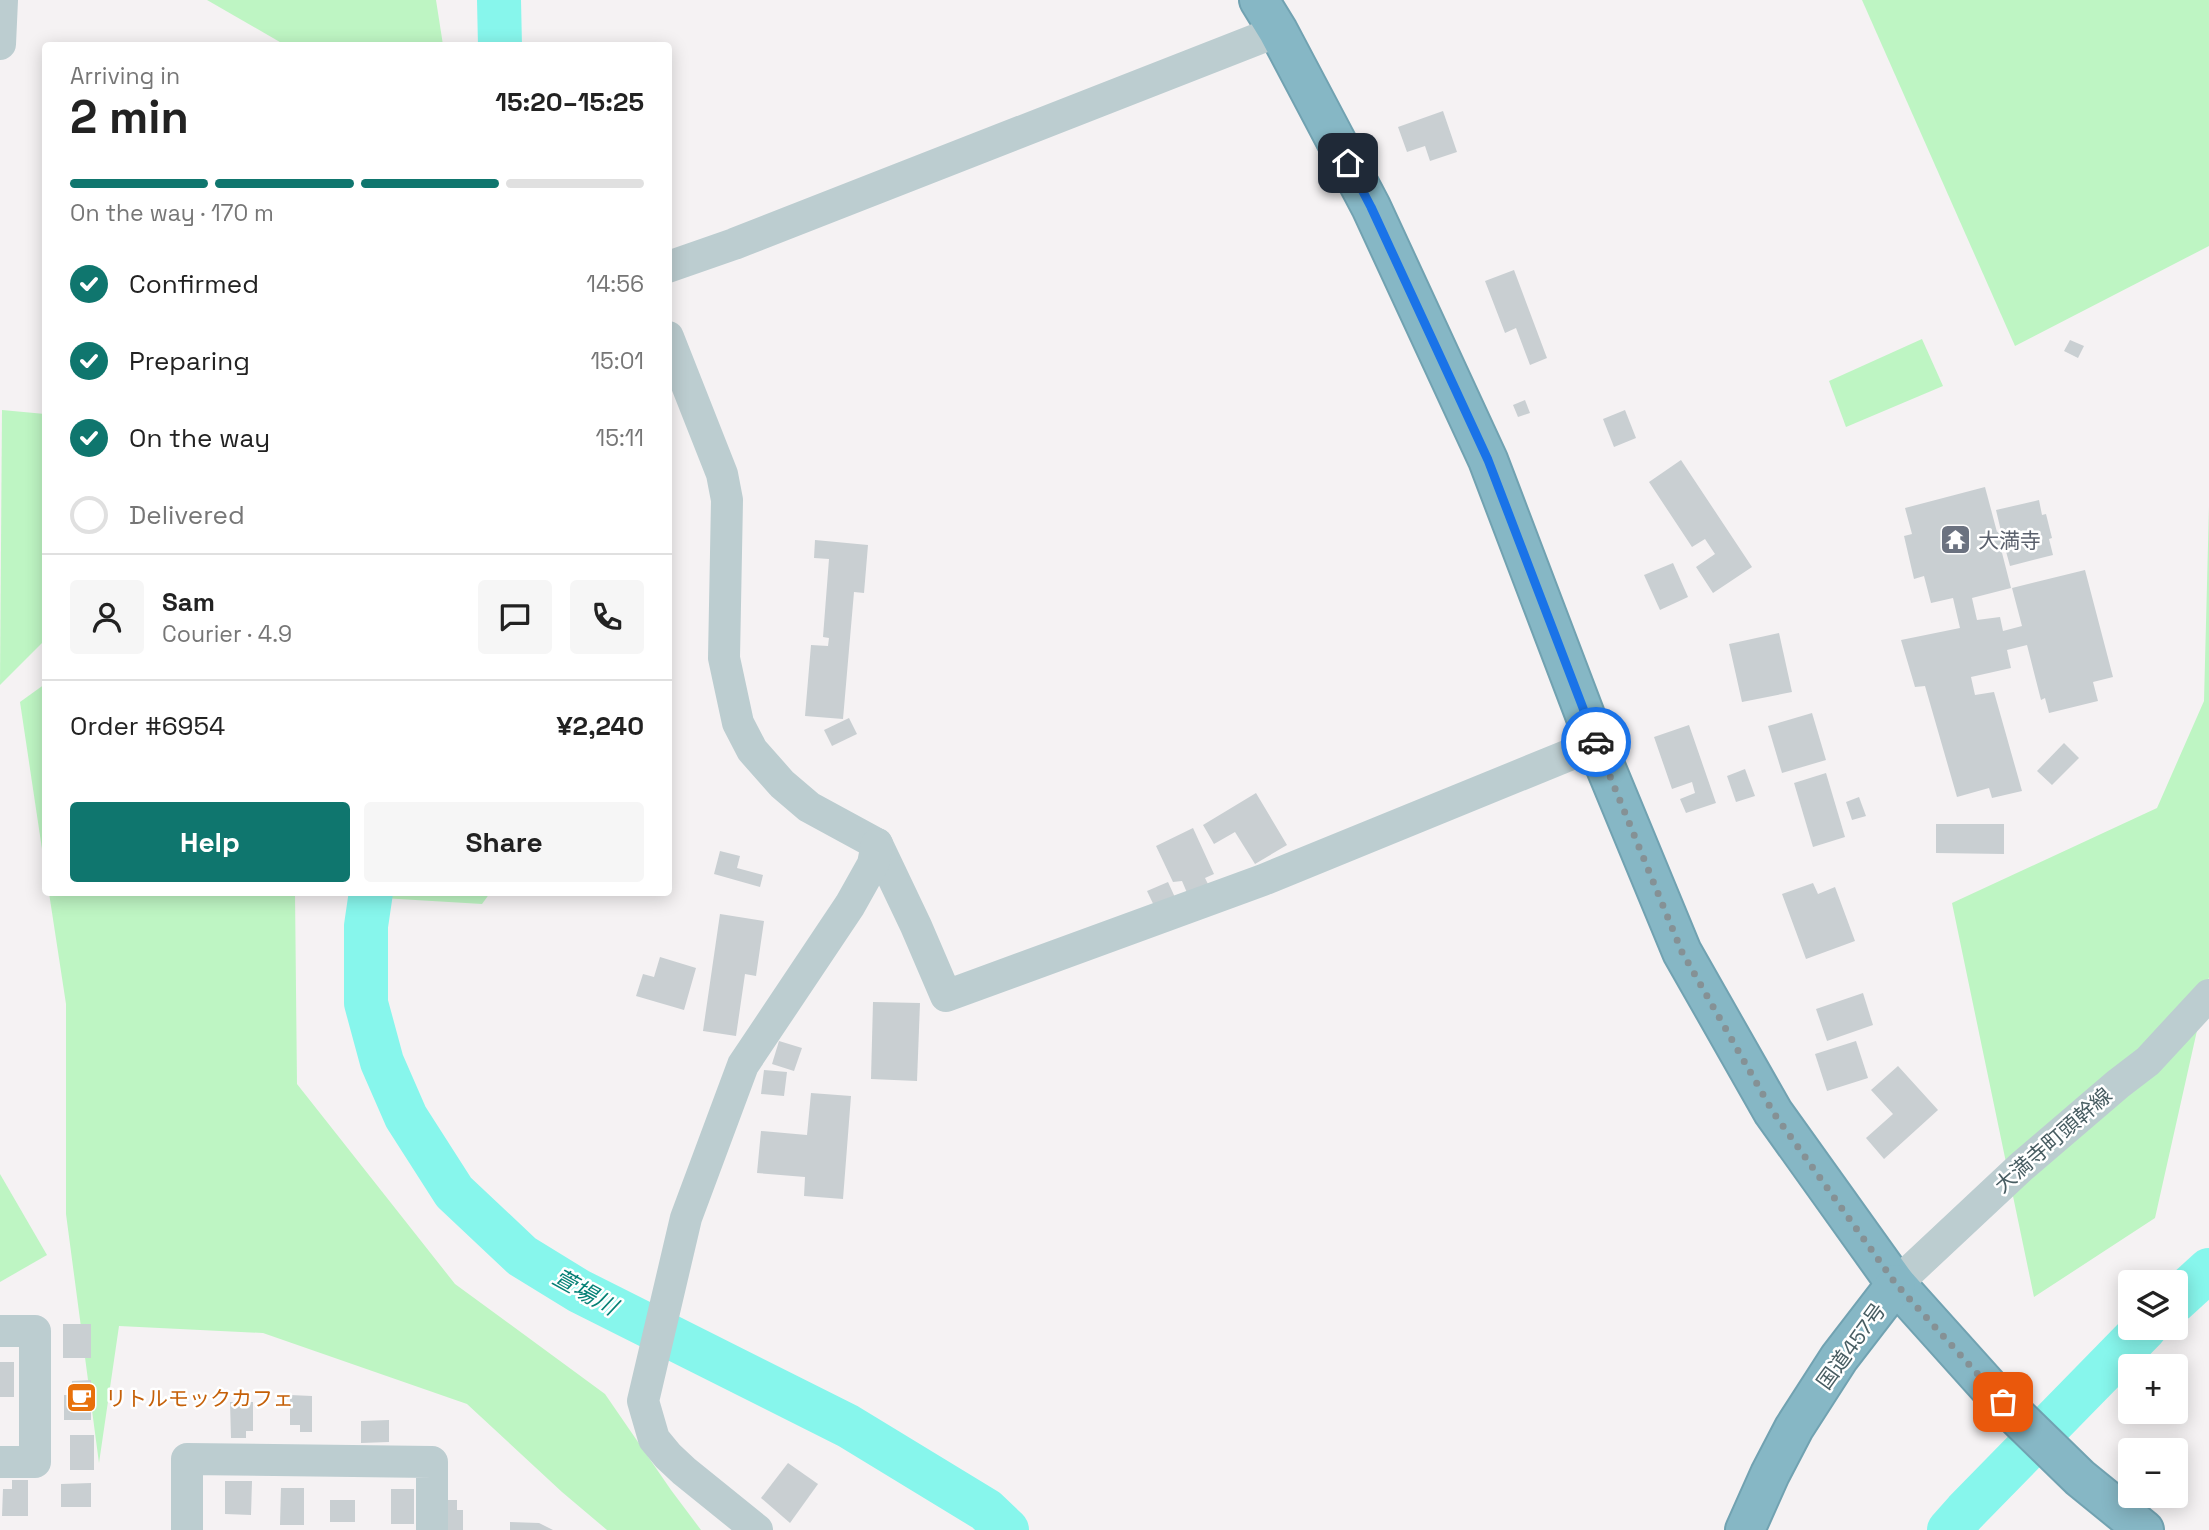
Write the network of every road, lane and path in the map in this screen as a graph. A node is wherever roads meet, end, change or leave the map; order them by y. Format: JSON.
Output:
{"nodes":[{"id":1,"x":2,"y":0,"type":"edge"},
{"id":2,"x":1268,"y":15,"type":"edge"},
{"id":3,"x":0,"y":44,"type":"edge"},
{"id":4,"x":672,"y":266,"type":"edge"},
{"id":5,"x":672,"y":347,"type":"edge"},
{"id":6,"x":1597,"y":744,"type":"junction"},
{"id":7,"x":877,"y":844,"type":"junction"},
{"id":8,"x":2209,"y":995,"type":"edge"},
{"id":9,"x":1896,"y":1284,"type":"junction"},
{"id":10,"x":0,"y":1331,"type":"edge"},
{"id":11,"x":0,"y":1462,"type":"edge"},
{"id":12,"x":187,"y":1530,"type":"edge"},
{"id":13,"x":432,"y":1530,"type":"edge"},
{"id":14,"x":757,"y":1530,"type":"edge"},
{"id":15,"x":1745,"y":1530,"type":"edge"},
{"id":16,"x":2144,"y":1530,"type":"edge"}],
"edges":[{"from":1,"to":3,"type":"street"},
{"from":2,"to":4,"type":"street"},
{"from":2,"to":6,"type":"highway","name":"国道457号"},
{"from":5,"to":7,"type":"street"},
{"from":6,"to":7,"type":"street"},
{"from":6,"to":9,"type":"highway","name":"国道457号"},
{"from":7,"to":14,"type":"street"},
{"from":8,"to":9,"type":"street","name":"大満寺町頭幹線"},
{"from":9,"to":15,"type":"highway","name":"国道457号"},
{"from":9,"to":16,"type":"highway"},
{"from":10,"to":11,"type":"street"},
{"from":12,"to":13,"type":"street"}]}
